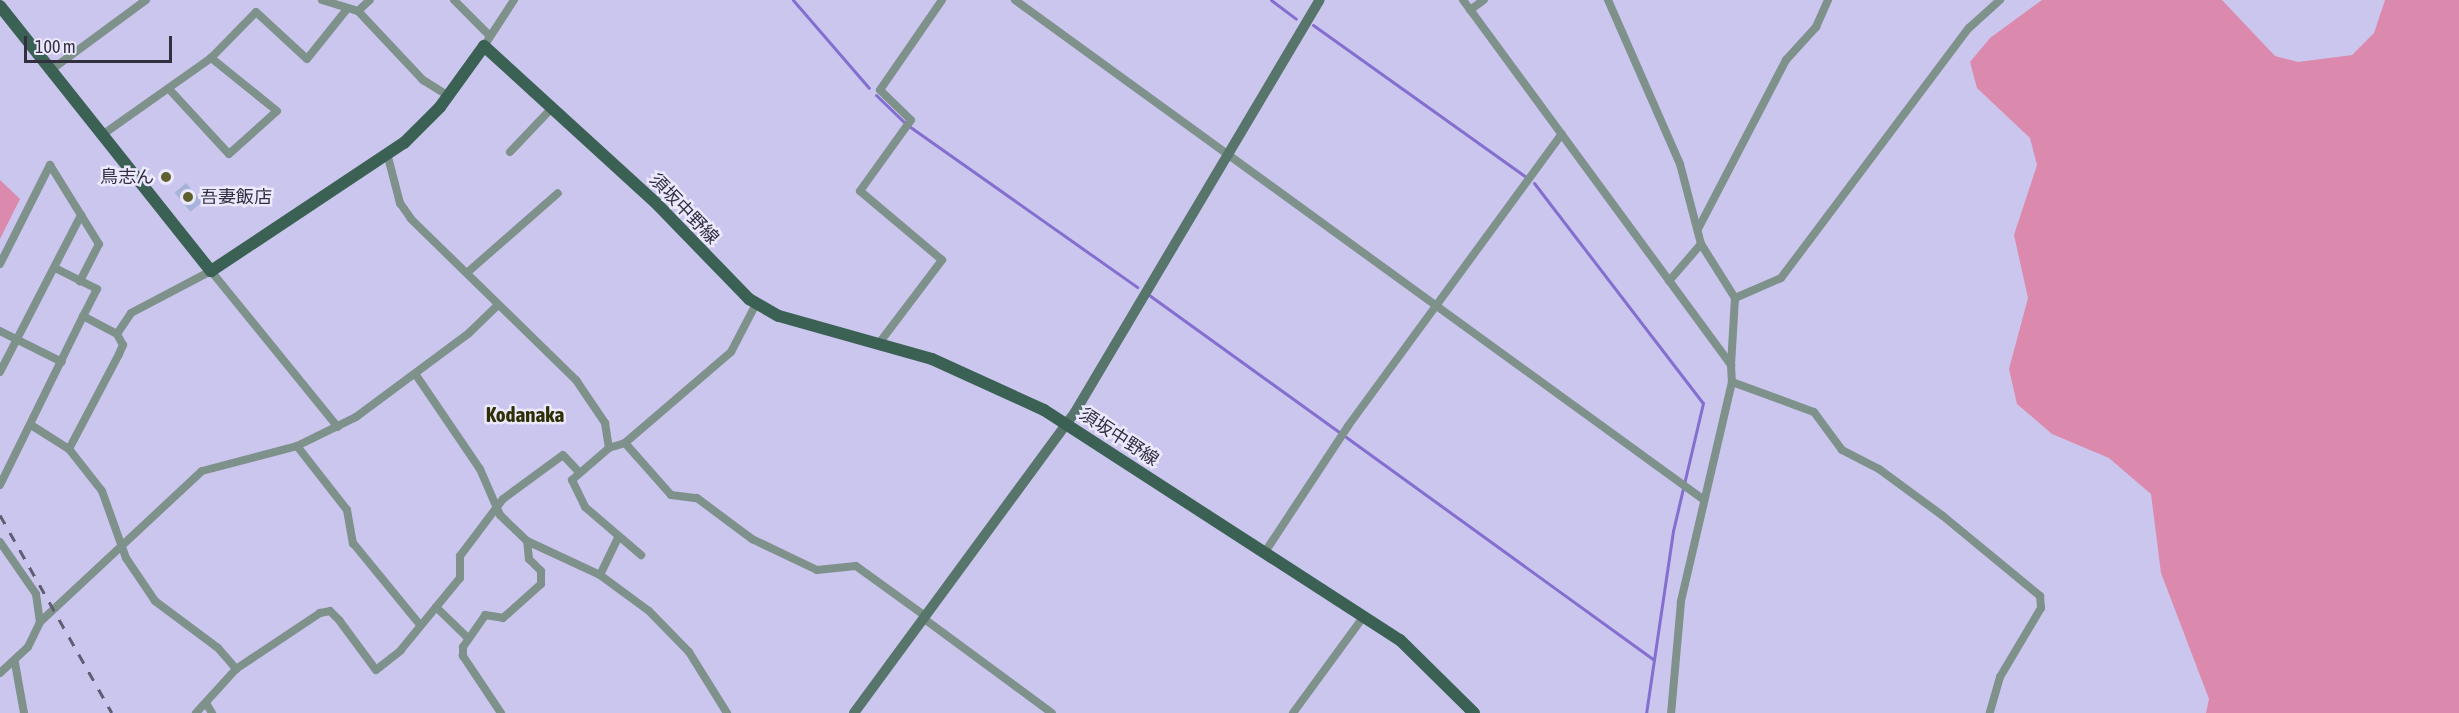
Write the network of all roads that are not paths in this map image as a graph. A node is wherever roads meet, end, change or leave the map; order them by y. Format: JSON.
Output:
{"nodes":[{"id":1,"x":146,"y":0,"type":"edge"},
{"id":2,"x":322,"y":0,"type":"edge"},
{"id":3,"x":370,"y":0,"type":"edge"},
{"id":4,"x":454,"y":0,"type":"edge"},
{"id":5,"x":514,"y":0,"type":"edge"},
{"id":6,"x":942,"y":0,"type":"edge"},
{"id":7,"x":1014,"y":0,"type":"edge"},
{"id":8,"x":1320,"y":0,"type":"edge"},
{"id":9,"x":1463,"y":0,"type":"edge"},
{"id":10,"x":1484,"y":0,"type":"edge"},
{"id":11,"x":1608,"y":0,"type":"edge"},
{"id":12,"x":1828,"y":0,"type":"edge"},
{"id":13,"x":2000,"y":0,"type":"edge"},
{"id":14,"x":0,"y":6,"type":"edge"},
{"id":15,"x":346,"y":9,"type":"junction"},
{"id":16,"x":1470,"y":10,"type":"junction"},
{"id":17,"x":358,"y":11,"type":"junction"},
{"id":18,"x":487,"y":41,"type":"junction"},
{"id":19,"x":211,"y":58,"type":"junction"},
{"id":20,"x":51,"y":69,"type":"junction"},
{"id":21,"x":170,"y":89,"type":"junction"},
{"id":22,"x":449,"y":96,"type":"junction"},
{"id":23,"x":551,"y":109,"type":"junction"},
{"id":24,"x":1562,"y":134,"type":"junction"},
{"id":25,"x":102,"y":135,"type":"junction"},
{"id":26,"x":510,"y":152,"type":"dead end"},
{"id":27,"x":388,"y":157,"type":"junction"},
{"id":28,"x":1229,"y":157,"type":"junction"},
{"id":29,"x":558,"y":193,"type":"dead end"},
{"id":30,"x":81,"y":216,"type":"junction"},
{"id":31,"x":1698,"y":229,"type":"junction"},
{"id":32,"x":1701,"y":244,"type":"junction"},
{"id":33,"x":0,"y":264,"type":"edge"},
{"id":34,"x":55,"y":268,"type":"junction"},
{"id":35,"x":211,"y":271,"type":"junction"},
{"id":36,"x":469,"y":271,"type":"junction"},
{"id":37,"x":80,"y":280,"type":"junction"},
{"id":38,"x":1669,"y":281,"type":"junction"},
{"id":39,"x":1735,"y":298,"type":"junction"},
{"id":40,"x":756,"y":304,"type":"junction"},
{"id":41,"x":498,"y":305,"type":"junction"},
{"id":42,"x":1433,"y":309,"type":"junction"},
{"id":43,"x":83,"y":316,"type":"junction"},
{"id":44,"x":0,"y":332,"type":"edge"},
{"id":45,"x":117,"y":334,"type":"junction"},
{"id":46,"x":16,"y":340,"type":"junction"},
{"id":47,"x":880,"y":342,"type":"junction"},
{"id":48,"x":62,"y":362,"type":"junction"},
{"id":49,"x":1731,"y":365,"type":"junction"},
{"id":50,"x":0,"y":372,"type":"edge"},
{"id":51,"x":416,"y":375,"type":"junction"},
{"id":52,"x":1732,"y":382,"type":"junction"},
{"id":53,"x":1065,"y":424,"type":"junction"},
{"id":54,"x":31,"y":425,"type":"junction"},
{"id":55,"x":338,"y":427,"type":"junction"},
{"id":56,"x":625,"y":443,"type":"junction"},
{"id":57,"x":297,"y":446,"type":"junction"},
{"id":58,"x":609,"y":448,"type":"junction"},
{"id":59,"x":69,"y":449,"type":"junction"},
{"id":60,"x":579,"y":472,"type":"junction"},
{"id":61,"x":0,"y":485,"type":"edge"},
{"id":62,"x":1704,"y":500,"type":"junction"},
{"id":63,"x":496,"y":510,"type":"junction"},
{"id":64,"x":618,"y":538,"type":"junction"},
{"id":65,"x":527,"y":541,"type":"junction"},
{"id":66,"x":0,"y":542,"type":"edge"},
{"id":67,"x":123,"y":548,"type":"junction"},
{"id":68,"x":1265,"y":552,"type":"junction"},
{"id":69,"x":641,"y":555,"type":"dead end"},
{"id":70,"x":600,"y":574,"type":"junction"},
{"id":71,"x":436,"y":607,"type":"junction"},
{"id":72,"x":1364,"y":616,"type":"junction"},
{"id":73,"x":924,"y":617,"type":"junction"},
{"id":74,"x":40,"y":622,"type":"junction"},
{"id":75,"x":420,"y":625,"type":"junction"},
{"id":76,"x":468,"y":638,"type":"junction"},
{"id":77,"x":15,"y":663,"type":"junction"},
{"id":78,"x":236,"y":669,"type":"junction"},
{"id":79,"x":0,"y":673,"type":"edge"},
{"id":80,"x":206,"y":703,"type":"junction"},
{"id":81,"x":24,"y":713,"type":"edge"},
{"id":82,"x":196,"y":713,"type":"edge"},
{"id":83,"x":212,"y":713,"type":"edge"},
{"id":84,"x":501,"y":713,"type":"edge"},
{"id":85,"x":727,"y":713,"type":"edge"},
{"id":86,"x":854,"y":713,"type":"edge"},
{"id":87,"x":1052,"y":713,"type":"edge"},
{"id":88,"x":1293,"y":713,"type":"edge"},
{"id":89,"x":1474,"y":713,"type":"edge"},
{"id":90,"x":1671,"y":713,"type":"edge"},
{"id":91,"x":1990,"y":713,"type":"edge"}],
"edges":[{"from":1,"to":20,"type":"street"},
{"from":2,"to":15,"type":"street"},
{"from":3,"to":17,"type":"street"},
{"from":4,"to":18,"type":"street"},
{"from":5,"to":18,"type":"street"},
{"from":6,"to":47,"type":"street"},
{"from":7,"to":28,"type":"street"},
{"from":8,"to":28,"type":"street"},
{"from":9,"to":16,"type":"street"},
{"from":10,"to":16,"type":"street"},
{"from":11,"to":31,"type":"street"},
{"from":12,"to":31,"type":"street"},
{"from":13,"to":39,"type":"street"},
{"from":14,"to":20,"type":"main road"},
{"from":15,"to":17,"type":"street"},
{"from":15,"to":19,"type":"street"},
{"from":16,"to":24,"type":"street"},
{"from":17,"to":22,"type":"street"},
{"from":18,"to":22,"type":"main road"},
{"from":18,"to":23,"type":"main road","name":"須坂中野線"},
{"from":19,"to":21,"type":"street"},
{"from":19,"to":21,"type":"street"},
{"from":20,"to":25,"type":"main road"},
{"from":21,"to":25,"type":"street"},
{"from":22,"to":27,"type":"main road"},
{"from":23,"to":26,"type":"street"},
{"from":23,"to":40,"type":"main road","name":"須坂中野線"},
{"from":24,"to":38,"type":"street"},
{"from":24,"to":42,"type":"street"},
{"from":25,"to":35,"type":"main road"},
{"from":27,"to":35,"type":"main road"},
{"from":27,"to":36,"type":"street"},
{"from":28,"to":42,"type":"street"},
{"from":28,"to":53,"type":"street"},
{"from":29,"to":36,"type":"street"},
{"from":30,"to":33,"type":"street"},
{"from":30,"to":34,"type":"street"},
{"from":30,"to":37,"type":"street"},
{"from":31,"to":32,"type":"street"},
{"from":32,"to":38,"type":"street"},
{"from":32,"to":39,"type":"street"},
{"from":34,"to":37,"type":"street"},
{"from":34,"to":46,"type":"street"},
{"from":35,"to":45,"type":"street"},
{"from":35,"to":55,"type":"street"},
{"from":36,"to":41,"type":"street"},
{"from":37,"to":43,"type":"street"},
{"from":38,"to":49,"type":"street"},
{"from":39,"to":49,"type":"street"},
{"from":40,"to":47,"type":"main road","name":"須坂中野線"},
{"from":40,"to":56,"type":"street"},
{"from":41,"to":51,"type":"street"},
{"from":41,"to":58,"type":"street"},
{"from":42,"to":62,"type":"street"},
{"from":42,"to":68,"type":"street"},
{"from":43,"to":45,"type":"street"},
{"from":43,"to":48,"type":"street"},
{"from":44,"to":46,"type":"street"},
{"from":45,"to":59,"type":"street"},
{"from":46,"to":48,"type":"street"},
{"from":46,"to":50,"type":"street"},
{"from":47,"to":53,"type":"main road","name":"須坂中野線"},
{"from":48,"to":54,"type":"street"},
{"from":49,"to":52,"type":"street"},
{"from":51,"to":55,"type":"street"},
{"from":51,"to":63,"type":"street"},
{"from":52,"to":62,"type":"street"},
{"from":52,"to":91,"type":"street"},
{"from":53,"to":68,"type":"main road","name":"須坂中野線"},
{"from":53,"to":73,"type":"street"},
{"from":54,"to":59,"type":"street"},
{"from":54,"to":61,"type":"street"},
{"from":55,"to":57,"type":"street"},
{"from":56,"to":58,"type":"street"},
{"from":56,"to":73,"type":"street"},
{"from":57,"to":67,"type":"street"},
{"from":57,"to":75,"type":"street"},
{"from":58,"to":60,"type":"street"},
{"from":59,"to":67,"type":"street"},
{"from":60,"to":63,"type":"street"},
{"from":60,"to":64,"type":"street"},
{"from":62,"to":90,"type":"street"},
{"from":63,"to":65,"type":"street"},
{"from":63,"to":71,"type":"street"},
{"from":64,"to":69,"type":"street"},
{"from":64,"to":70,"type":"street"},
{"from":65,"to":70,"type":"street"},
{"from":65,"to":76,"type":"street"},
{"from":66,"to":74,"type":"street"},
{"from":67,"to":74,"type":"street"},
{"from":67,"to":78,"type":"street"},
{"from":68,"to":72,"type":"main road","name":"須坂中野線"},
{"from":70,"to":85,"type":"street"},
{"from":71,"to":75,"type":"street"},
{"from":71,"to":76,"type":"street"},
{"from":72,"to":88,"type":"street"},
{"from":72,"to":89,"type":"main road","name":"須坂中野線"},
{"from":73,"to":86,"type":"street"},
{"from":73,"to":87,"type":"street"},
{"from":74,"to":77,"type":"street"},
{"from":75,"to":78,"type":"street"},
{"from":76,"to":84,"type":"street"},
{"from":77,"to":79,"type":"street"},
{"from":77,"to":81,"type":"street"},
{"from":78,"to":80,"type":"street"},
{"from":80,"to":82,"type":"street"},
{"from":80,"to":83,"type":"street"}]}
